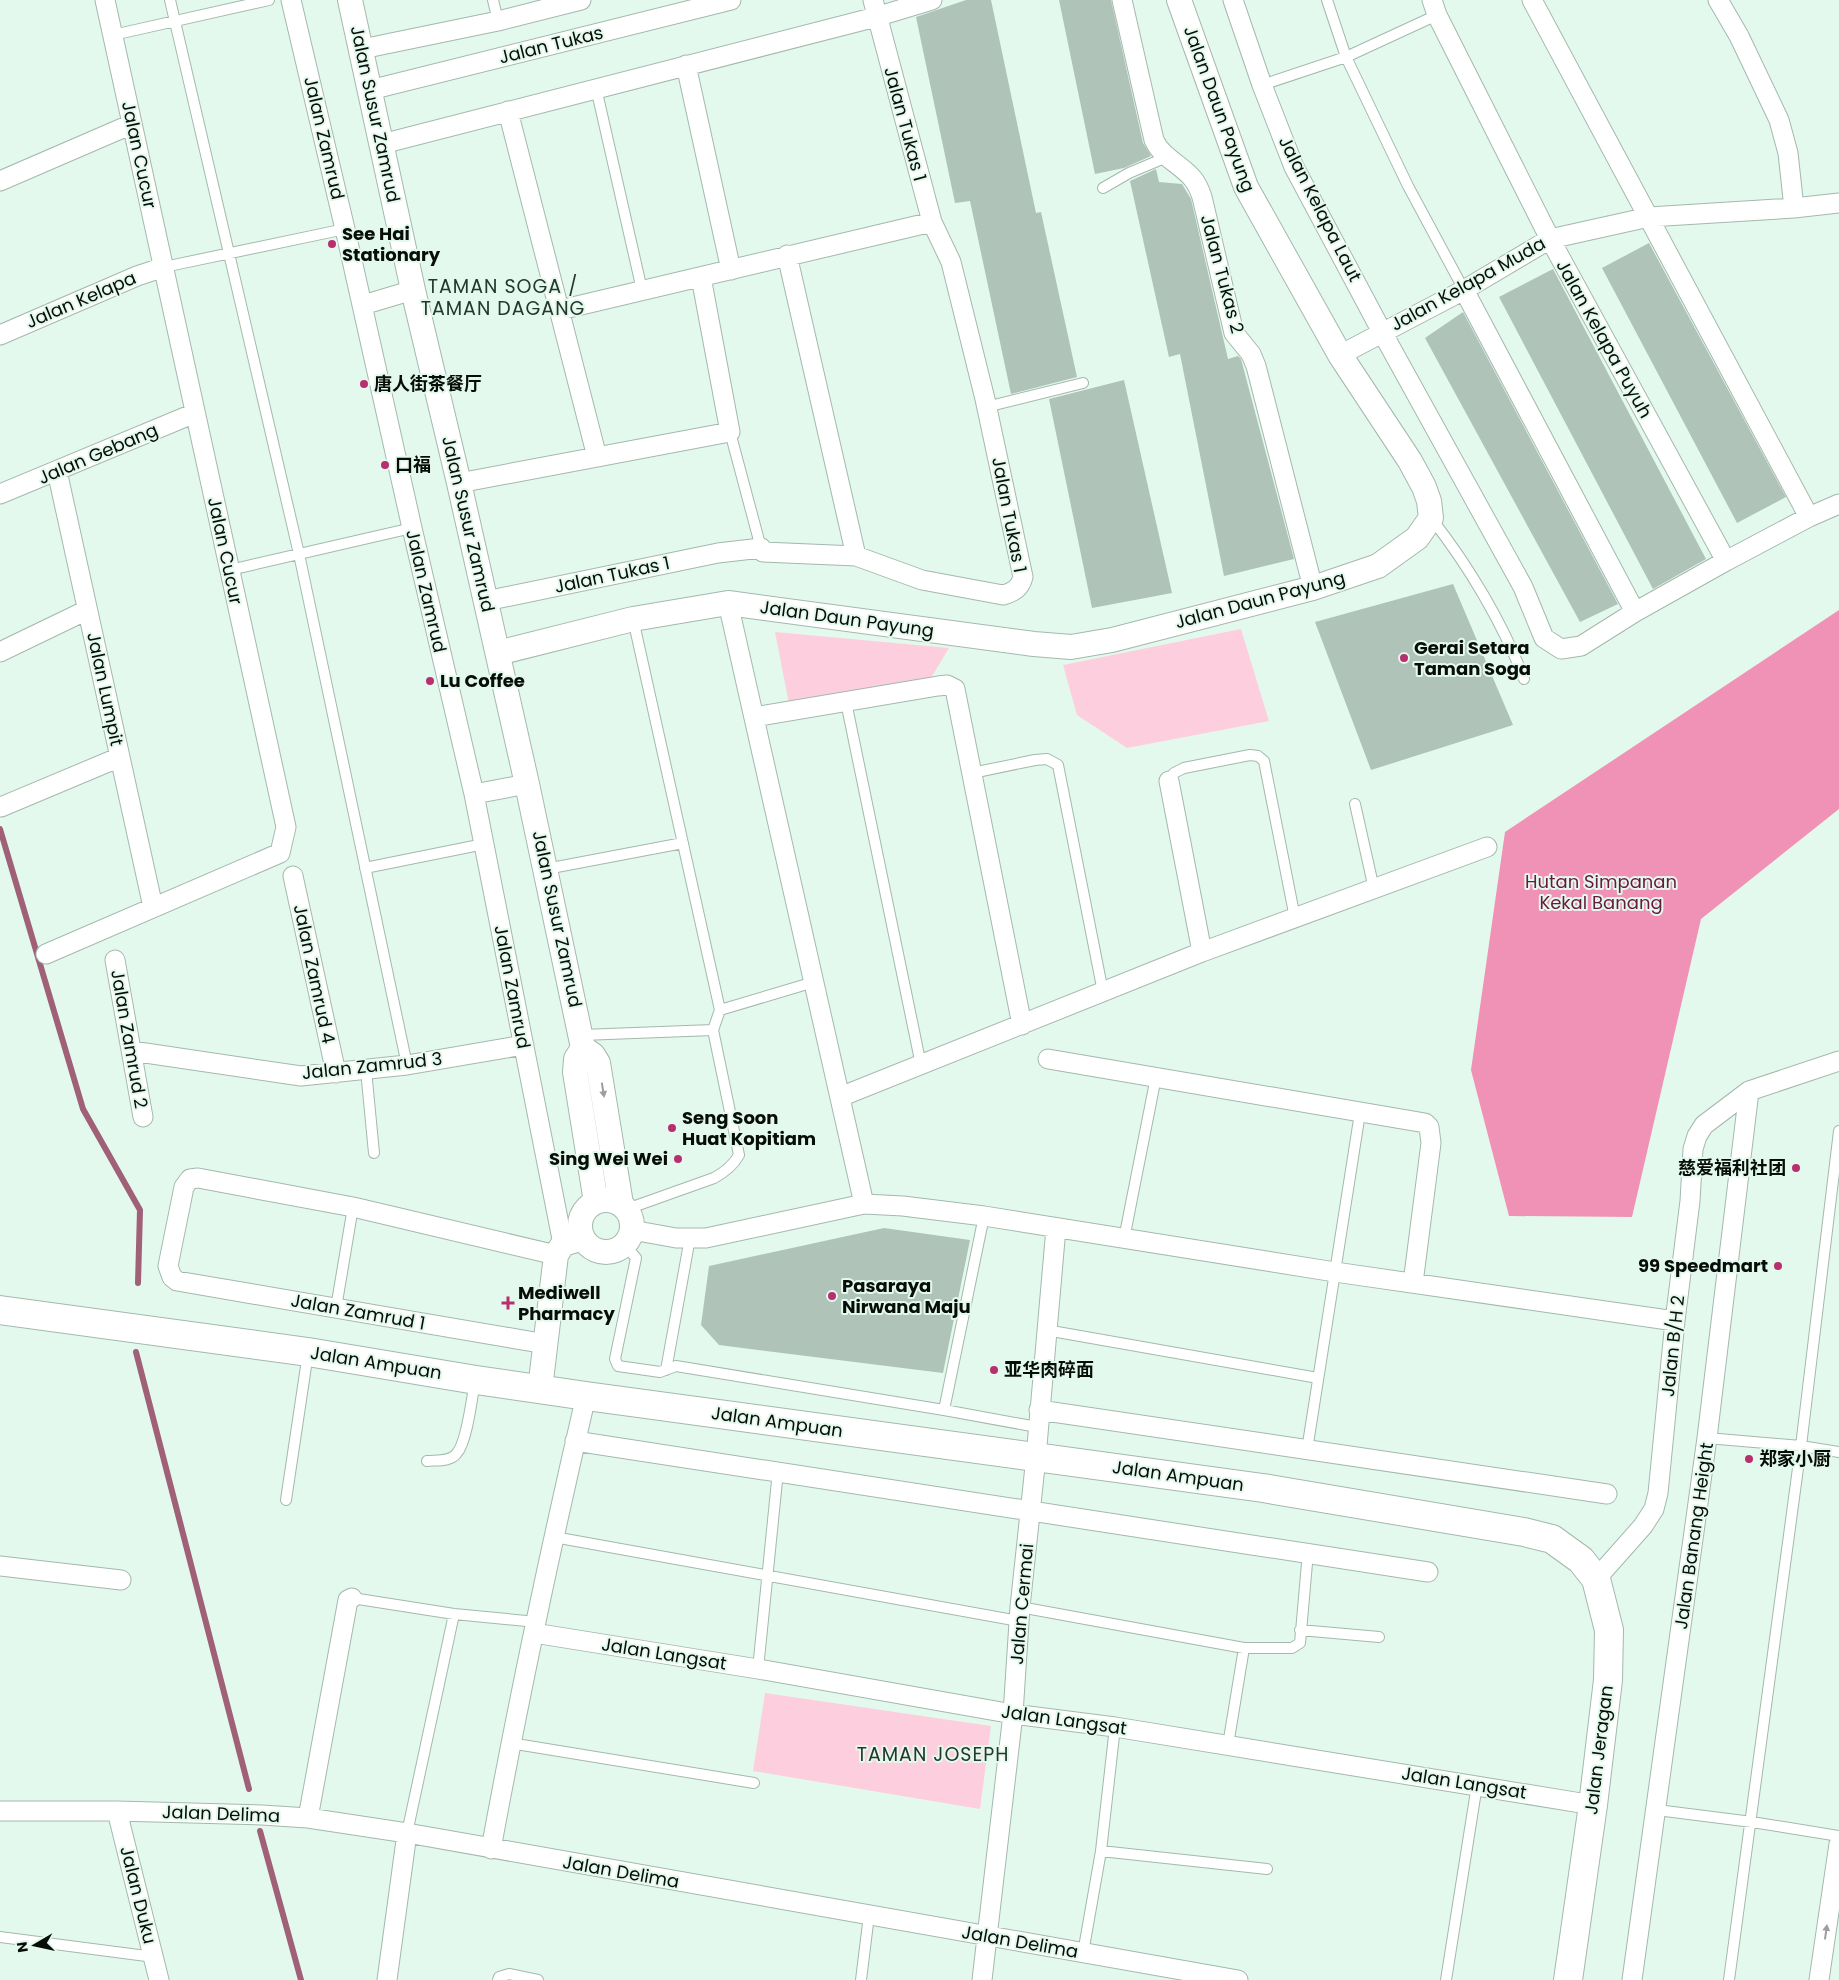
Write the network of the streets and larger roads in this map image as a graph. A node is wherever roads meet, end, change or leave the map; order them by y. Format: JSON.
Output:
{"nodes":[{"id":1,"x":105,"y":0,"type":"edge"},
{"id":2,"x":291,"y":0,"type":"edge"},
{"id":3,"x":350,"y":0,"type":"edge"},
{"id":4,"x":581,"y":0,"type":"edge"},
{"id":5,"x":731,"y":0,"type":"edge"},
{"id":6,"x":932,"y":0,"type":"edge"},
{"id":7,"x":1122,"y":0,"type":"edge"},
{"id":8,"x":1179,"y":0,"type":"edge"},
{"id":9,"x":1233,"y":0,"type":"edge"},
{"id":10,"x":1532,"y":0,"type":"edge"},
{"id":11,"x":1718,"y":0,"type":"edge"},
{"id":12,"x":874,"y":8,"type":"edge"},
{"id":13,"x":1435,"y":8,"type":"edge"},
{"id":14,"x":362,"y":49,"type":"junction"},
{"id":15,"x":686,"y":66,"type":"junction"},
{"id":16,"x":370,"y":90,"type":"junction"},
{"id":17,"x":508,"y":111,"type":"junction"},
{"id":18,"x":132,"y":124,"type":"junction"},
{"id":19,"x":382,"y":144,"type":"junction"},
{"id":20,"x":0,"y":181,"type":"edge"},
{"id":21,"x":1839,"y":203,"type":"edge"},
{"id":22,"x":1794,"y":208,"type":"junction"},
{"id":23,"x":1649,"y":218,"type":"junction"},
{"id":24,"x":932,"y":222,"type":"junction"},
{"id":25,"x":1550,"y":238,"type":"junction"},
{"id":26,"x":787,"y":255,"type":"junction"},
{"id":27,"x":164,"y":267,"type":"junction"},
{"id":28,"x":731,"y":270,"type":"junction"},
{"id":29,"x":701,"y":277,"type":"junction"},
{"id":30,"x":413,"y":290,"type":"junction"},
{"id":31,"x":1464,"y":290,"type":"junction"},
{"id":32,"x":363,"y":306,"type":"junction"},
{"id":33,"x":560,"y":310,"type":"junction"},
{"id":34,"x":1382,"y":332,"type":"junction"},
{"id":35,"x":0,"y":335,"type":"edge"},
{"id":36,"x":1340,"y":355,"type":"junction"},
{"id":37,"x":195,"y":413,"type":"junction"},
{"id":38,"x":597,"y":457,"type":"junction"},
{"id":39,"x":56,"y":471,"type":"junction"},
{"id":40,"x":459,"y":483,"type":"junction"},
{"id":41,"x":0,"y":494,"type":"edge"},
{"id":42,"x":1839,"y":504,"type":"edge"},
{"id":43,"x":1808,"y":517,"type":"junction"},
{"id":44,"x":856,"y":556,"type":"junction"},
{"id":45,"x":1726,"y":561,"type":"junction"},
{"id":46,"x":1313,"y":588,"type":"junction"},
{"id":47,"x":486,"y":601,"type":"junction"},
{"id":48,"x":728,"y":603,"type":"junction"},
{"id":49,"x":87,"y":610,"type":"junction"},
{"id":50,"x":1635,"y":612,"type":"junction"},
{"id":51,"x":0,"y":652,"type":"edge"},
{"id":52,"x":498,"y":653,"type":"junction"},
{"id":53,"x":754,"y":717,"type":"junction"},
{"id":54,"x":120,"y":757,"type":"junction"},
{"id":55,"x":1169,"y":780,"type":"road end"},
{"id":56,"x":527,"y":784,"type":"junction"},
{"id":57,"x":474,"y":794,"type":"junction"},
{"id":58,"x":1,"y":807,"type":"edge"},
{"id":59,"x":1487,"y":847,"type":"dead end"},
{"id":60,"x":293,"y":876,"type":"dead end"},
{"id":61,"x":153,"y":908,"type":"junction"},
{"id":62,"x":1202,"y":952,"type":"junction"},
{"id":63,"x":46,"y":954,"type":"dead end"},
{"id":64,"x":115,"y":960,"type":"dead end"},
{"id":65,"x":1022,"y":1025,"type":"junction"},
{"id":66,"x":583,"y":1041,"type":"junction"},
{"id":67,"x":524,"y":1045,"type":"junction"},
{"id":68,"x":132,"y":1051,"type":"junction"},
{"id":69,"x":1048,"y":1059,"type":"dead end"},
{"id":70,"x":1839,"y":1061,"type":"edge"},
{"id":71,"x":336,"y":1073,"type":"junction"},
{"id":72,"x":1749,"y":1091,"type":"junction"},
{"id":73,"x":840,"y":1097,"type":"junction"},
{"id":74,"x":143,"y":1117,"type":"dead end"},
{"id":75,"x":596,"y":1202,"type":"junction"},
{"id":76,"x":864,"y":1204,"type":"junction"},
{"id":77,"x":626,"y":1222,"type":"junction"},
{"id":78,"x":1056,"y":1228,"type":"junction"},
{"id":79,"x":567,"y":1246,"type":"junction"},
{"id":80,"x":1413,"y":1283,"type":"junction"},
{"id":81,"x":0,"y":1310,"type":"edge"},
{"id":82,"x":1675,"y":1321,"type":"junction"},
{"id":83,"x":546,"y":1344,"type":"junction"},
{"id":84,"x":540,"y":1389,"type":"junction"},
{"id":85,"x":586,"y":1396,"type":"junction"},
{"id":86,"x":1038,"y":1419,"type":"junction"},
{"id":87,"x":575,"y":1440,"type":"junction"},
{"id":88,"x":1036,"y":1457,"type":"junction"},
{"id":89,"x":1607,"y":1494,"type":"dead end"},
{"id":90,"x":1030,"y":1510,"type":"junction"},
{"id":91,"x":1552,"y":1539,"type":"joint"},
{"id":92,"x":0,"y":1566,"type":"edge"},
{"id":93,"x":1428,"y":1572,"type":"dead end"},
{"id":94,"x":1596,"y":1579,"type":"junction"},
{"id":95,"x":121,"y":1580,"type":"dead end"},
{"id":96,"x":352,"y":1598,"type":"road end"},
{"id":97,"x":535,"y":1627,"type":"junction"},
{"id":98,"x":1014,"y":1714,"type":"junction"},
{"id":99,"x":1593,"y":1805,"type":"junction"},
{"id":100,"x":0,"y":1811,"type":"edge"},
{"id":101,"x":117,"y":1811,"type":"junction"},
{"id":102,"x":308,"y":1818,"type":"junction"},
{"id":103,"x":407,"y":1833,"type":"junction"},
{"id":104,"x":1839,"y":1844,"type":"edge"},
{"id":105,"x":491,"y":1849,"type":"junction"},
{"id":106,"x":988,"y":1936,"type":"junction"},
{"id":107,"x":159,"y":1980,"type":"edge"},
{"id":108,"x":386,"y":1980,"type":"edge"},
{"id":109,"x":982,"y":1980,"type":"edge"},
{"id":110,"x":1238,"y":1980,"type":"edge"},
{"id":111,"x":1568,"y":1980,"type":"edge"},
{"id":112,"x":1632,"y":1980,"type":"edge"},
{"id":113,"x":1820,"y":1980,"type":"edge"}],
"edges":[{"from":1,"to":18,"type":"street","name":"Jalan Cucur"},
{"from":2,"to":32,"type":"street","name":"Jalan Zamrud"},
{"from":3,"to":14,"type":"street","name":"Jalan Susur Zamrud"},
{"from":4,"to":14,"type":"street"},
{"from":5,"to":16,"type":"street","name":"Jalan Tukas"},
{"from":6,"to":12,"type":"street"},
{"from":7,"to":46,"type":"street","name":"Jalan Tukas 2"},
{"from":8,"to":36,"type":"street","name":"Jalan Daun Payung"},
{"from":9,"to":34,"type":"street","name":"Jalan Kelapa Laut"},
{"from":10,"to":23,"type":"street"},
{"from":11,"to":22,"type":"street"},
{"from":12,"to":15,"type":"street"},
{"from":12,"to":24,"type":"street","name":"Jalan Tukas 1"},
{"from":13,"to":25,"type":"street","name":"Jalan Kelapa Puyuh"},
{"from":14,"to":16,"type":"street","name":"Jalan Susur Zamrud"},
{"from":15,"to":17,"type":"street"},
{"from":15,"to":28,"type":"street"},
{"from":16,"to":19,"type":"street","name":"Jalan Susur Zamrud"},
{"from":17,"to":19,"type":"street"},
{"from":17,"to":33,"type":"street"},
{"from":18,"to":20,"type":"street"},
{"from":18,"to":27,"type":"street","name":"Jalan Cucur"},
{"from":19,"to":30,"type":"street","name":"Jalan Susur Zamrud"},
{"from":21,"to":22,"type":"street","name":"Jalan Kelapa Muda"},
{"from":22,"to":23,"type":"street","name":"Jalan Kelapa Muda"},
{"from":23,"to":25,"type":"street","name":"Jalan Kelapa Muda"},
{"from":23,"to":43,"type":"street"},
{"from":24,"to":26,"type":"street"},
{"from":24,"to":44,"type":"street","name":"Jalan Tukas 1"},
{"from":25,"to":31,"type":"street","name":"Jalan Kelapa Muda"},
{"from":25,"to":45,"type":"street","name":"Jalan Kelapa Puyuh"},
{"from":26,"to":28,"type":"street"},
{"from":26,"to":44,"type":"street"},
{"from":27,"to":35,"type":"street","name":"Jalan Kelapa"},
{"from":27,"to":37,"type":"street","name":"Jalan Cucur"},
{"from":28,"to":29,"type":"street"},
{"from":29,"to":33,"type":"street"},
{"from":29,"to":38,"type":"street"},
{"from":30,"to":32,"type":"street"},
{"from":30,"to":40,"type":"street","name":"Jalan Susur Zamrud"},
{"from":31,"to":34,"type":"street","name":"Jalan Kelapa Muda"},
{"from":31,"to":50,"type":"street"},
{"from":32,"to":57,"type":"street","name":"Jalan Zamrud"},
{"from":33,"to":38,"type":"street"},
{"from":34,"to":36,"type":"street","name":"Jalan Kelapa Muda"},
{"from":34,"to":50,"type":"street","name":"Jalan Kelapa Laut"},
{"from":36,"to":46,"type":"street","name":"Jalan Daun Payung"},
{"from":37,"to":39,"type":"street","name":"Jalan Gebang"},
{"from":37,"to":61,"type":"street","name":"Jalan Cucur"},
{"from":38,"to":40,"type":"street"},
{"from":39,"to":41,"type":"street","name":"Jalan Gebang"},
{"from":39,"to":49,"type":"street","name":"Jalan Lumpit"},
{"from":40,"to":47,"type":"street","name":"Jalan Susur Zamrud"},
{"from":42,"to":43,"type":"street"},
{"from":43,"to":45,"type":"street"},
{"from":44,"to":47,"type":"street","name":"Jalan Tukas 1"},
{"from":45,"to":50,"type":"street","name":"Jalan Kelapa Laut"},
{"from":46,"to":48,"type":"street","name":"Jalan Daun Payung"},
{"from":47,"to":52,"type":"street","name":"Jalan Susur Zamrud"},
{"from":48,"to":52,"type":"street","name":"Jalan Daun Payung"},
{"from":48,"to":53,"type":"street"},
{"from":49,"to":51,"type":"street"},
{"from":49,"to":54,"type":"street","name":"Jalan Lumpit"},
{"from":52,"to":56,"type":"street","name":"Jalan Susur Zamrud"},
{"from":53,"to":65,"type":"street"},
{"from":53,"to":73,"type":"street"},
{"from":54,"to":58,"type":"street"},
{"from":54,"to":61,"type":"street","name":"Jalan Lumpit"},
{"from":55,"to":62,"type":"street"},
{"from":56,"to":57,"type":"street"},
{"from":56,"to":66,"type":"street","name":"Jalan Susur Zamrud"},
{"from":57,"to":67,"type":"street","name":"Jalan Zamrud"},
{"from":59,"to":62,"type":"street"},
{"from":60,"to":71,"type":"street","name":"Jalan Zamrud 4"},
{"from":61,"to":63,"type":"street","name":"Jalan Cucur"},
{"from":62,"to":65,"type":"street"},
{"from":64,"to":68,"type":"street","name":"Jalan Zamrud 2"},
{"from":65,"to":73,"type":"street"},
{"from":66,"to":75,"type":"street"},
{"from":66,"to":77,"type":"street","one_way":true},
{"from":67,"to":71,"type":"street","name":"Jalan Zamrud 3"},
{"from":67,"to":79,"type":"street","name":"Jalan Zamrud"},
{"from":68,"to":71,"type":"street","name":"Jalan Zamrud 3"},
{"from":68,"to":74,"type":"street","name":"Jalan Zamrud 2"},
{"from":69,"to":80,"type":"street"},
{"from":70,"to":72,"type":"street","name":"Jalan B/H 2"},
{"from":72,"to":82,"type":"street","name":"Jalan B/H 2"},
{"from":72,"to":112,"type":"street","name":"Jalan Banang Height"},
{"from":73,"to":76,"type":"street"},
{"from":75,"to":77,"type":"street"},
{"from":75,"to":79,"type":"street"},
{"from":76,"to":77,"type":"street"},
{"from":76,"to":78,"type":"street"},
{"from":77,"to":79,"type":"street"},
{"from":78,"to":80,"type":"street"},
{"from":78,"to":86,"type":"street","name":"Jalan Cermai"},
{"from":79,"to":83,"type":"street","name":"Jalan Zamrud"},
{"from":79,"to":83,"type":"street","name":"Jalan Zamrud 1"},
{"from":80,"to":82,"type":"street"},
{"from":81,"to":84,"type":"main road","name":"Jalan Ampuan"},
{"from":82,"to":94,"type":"street","name":"Jalan B/H 2"},
{"from":83,"to":84,"type":"street","name":"Jalan Zamrud"},
{"from":84,"to":85,"type":"main road","name":"Jalan Ampuan"},
{"from":85,"to":87,"type":"street"},
{"from":85,"to":88,"type":"main road","name":"Jalan Ampuan"},
{"from":86,"to":88,"type":"street","name":"Jalan Cermai"},
{"from":86,"to":89,"type":"street"},
{"from":87,"to":90,"type":"street"},
{"from":87,"to":97,"type":"street"},
{"from":88,"to":90,"type":"street","name":"Jalan Cermai"},
{"from":88,"to":91,"type":"main road","name":"Jalan Ampuan"},
{"from":90,"to":93,"type":"street"},
{"from":90,"to":98,"type":"street","name":"Jalan Cermai"},
{"from":91,"to":94,"type":"main road","name":"Jalan Jeragan"},
{"from":92,"to":95,"type":"street"},
{"from":94,"to":99,"type":"main road","name":"Jalan Jeragan"},
{"from":96,"to":102,"type":"street"},
{"from":97,"to":98,"type":"street","name":"Jalan Langsat"},
{"from":97,"to":105,"type":"street"},
{"from":98,"to":99,"type":"street","name":"Jalan Langsat"},
{"from":98,"to":106,"type":"street","name":"Jalan Cermai"},
{"from":99,"to":111,"type":"main road","name":"Jalan Jeragan"},
{"from":100,"to":101,"type":"street","name":"Jalan Delima"},
{"from":101,"to":102,"type":"street","name":"Jalan Delima"},
{"from":101,"to":107,"type":"street","name":"Jalan Duku"},
{"from":102,"to":103,"type":"street","name":"Jalan Delima"},
{"from":103,"to":105,"type":"street","name":"Jalan Delima"},
{"from":103,"to":108,"type":"street"},
{"from":113,"to":104,"type":"street","one_way":true},
{"from":105,"to":106,"type":"street","name":"Jalan Delima"},
{"from":106,"to":109,"type":"street","name":"Jalan Cermai"},
{"from":106,"to":110,"type":"street","name":"Jalan Delima"}]}
